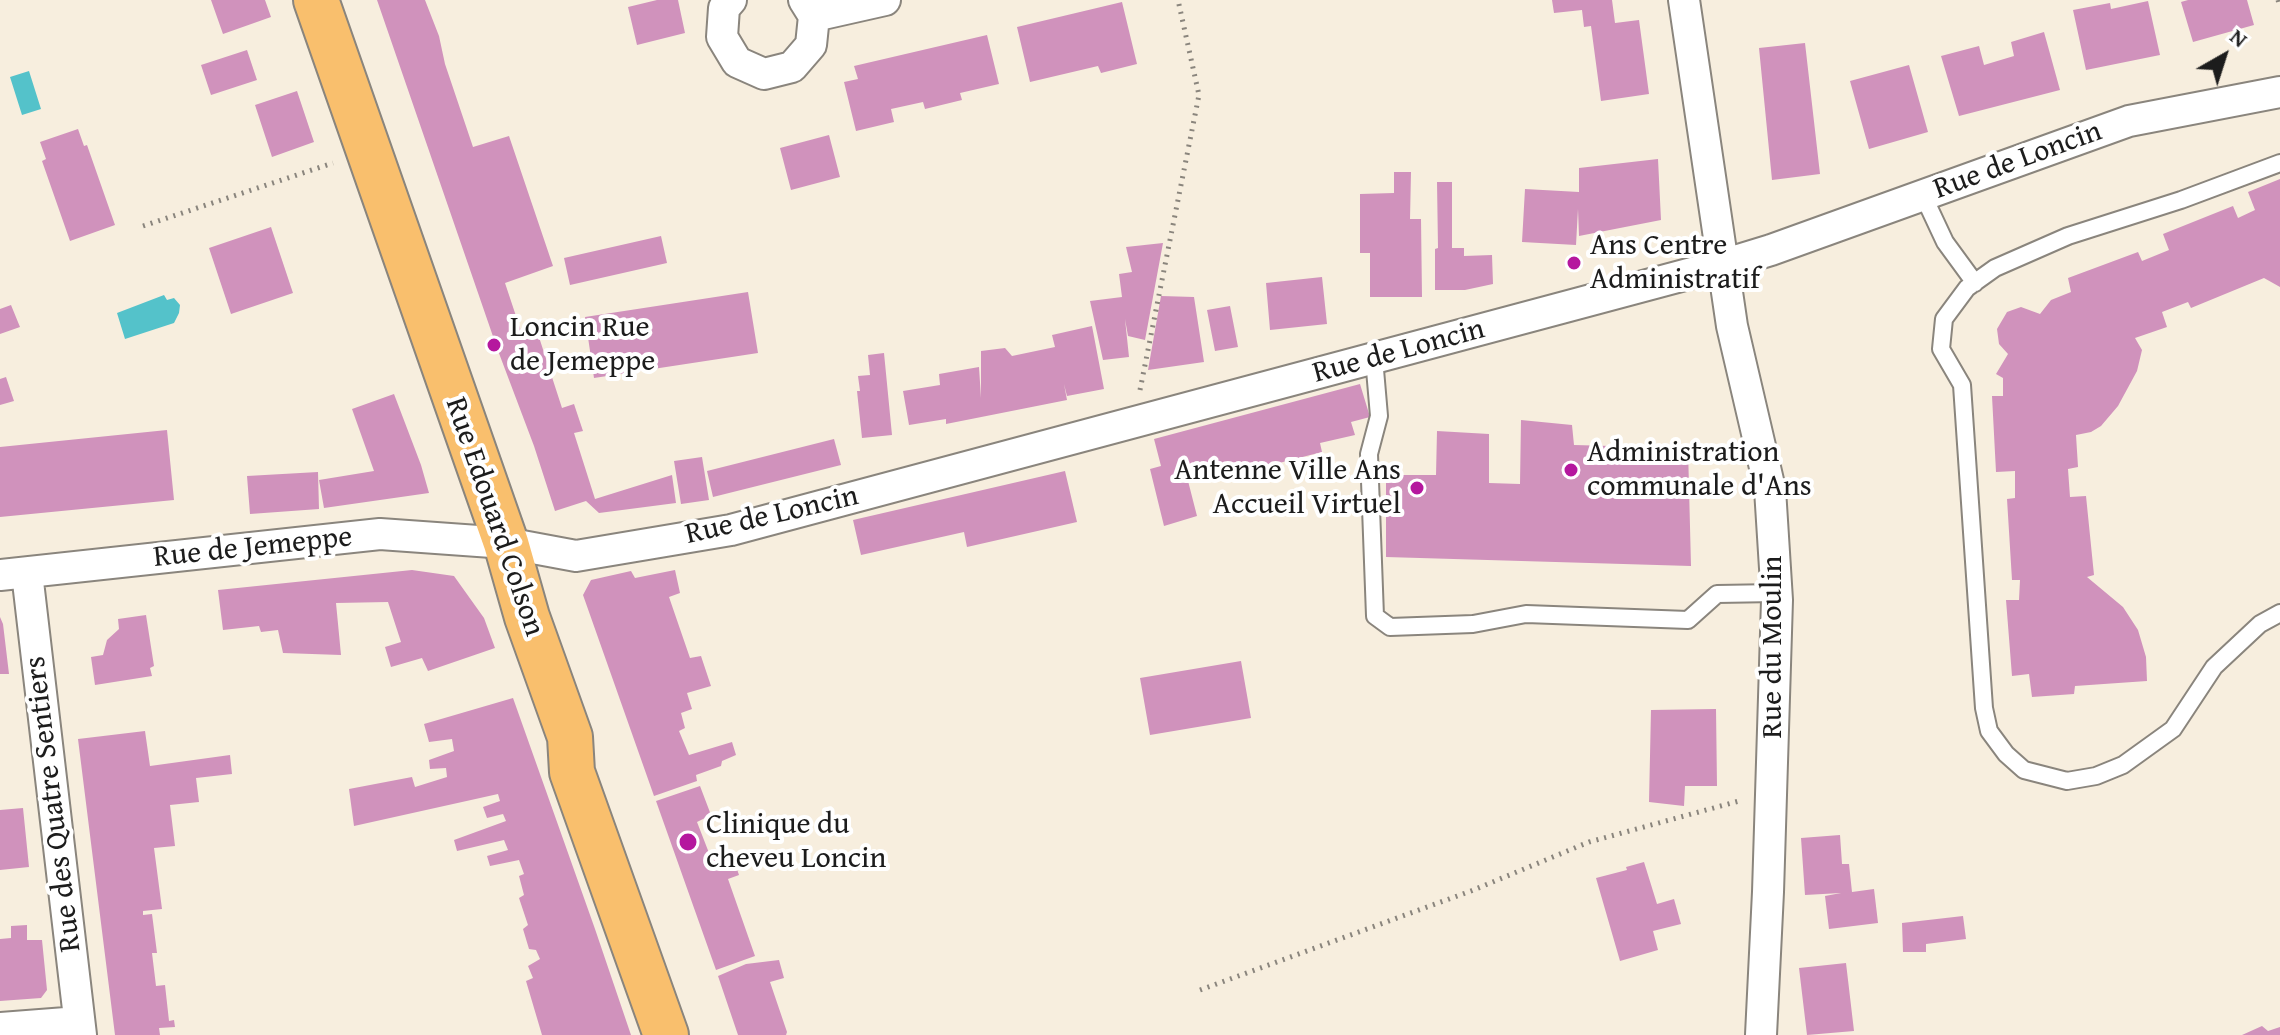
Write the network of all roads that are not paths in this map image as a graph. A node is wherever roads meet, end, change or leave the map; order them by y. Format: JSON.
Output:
{"nodes":[{"id":1,"x":316,"y":0,"type":"edge"},
{"id":2,"x":731,"y":0,"type":"edge"},
{"id":3,"x":885,"y":0,"type":"edge"},
{"id":4,"x":1684,"y":0,"type":"edge"},
{"id":5,"x":809,"y":8,"type":"edge"},
{"id":6,"x":2280,"y":92,"type":"edge"},
{"id":7,"x":2280,"y":163,"type":"edge"},
{"id":8,"x":1923,"y":195,"type":"junction"},
{"id":9,"x":1722,"y":265,"type":"junction"},
{"id":10,"x":1975,"y":283,"type":"junction"},
{"id":11,"x":1374,"y":358,"type":"junction"},
{"id":12,"x":506,"y":543,"type":"junction"},
{"id":13,"x":14,"y":574,"type":"edge"},
{"id":14,"x":1776,"y":593,"type":"junction"},
{"id":15,"x":2280,"y":613,"type":"edge"},
{"id":16,"x":570,"y":737,"type":"junction"},
{"id":17,"x":0,"y":1028,"type":"edge"},
{"id":18,"x":80,"y":1029,"type":"edge"},
{"id":19,"x":666,"y":1035,"type":"edge"},
{"id":20,"x":697,"y":1035,"type":"edge"},
{"id":21,"x":1761,"y":1035,"type":"edge"}],
"edges":[{"from":1,"to":12,"type":"main road","name":"Rue Edouard Colson"},
{"from":2,"to":5,"type":"street"},
{"from":3,"to":5,"type":"street"},
{"from":4,"to":9,"type":"street","name":"Rue du Moulin"},
{"from":6,"to":8,"type":"street","name":"Rue de Loncin"},
{"from":7,"to":10,"type":"lane"},
{"from":8,"to":9,"type":"street","name":"Rue de Loncin"},
{"from":8,"to":10,"type":"lane"},
{"from":9,"to":11,"type":"street","name":"Rue de Loncin"},
{"from":9,"to":14,"type":"street","name":"Rue du Moulin"},
{"from":10,"to":15,"type":"lane"},
{"from":11,"to":12,"type":"street","name":"Rue de Loncin"},
{"from":11,"to":14,"type":"lane"},
{"from":12,"to":13,"type":"street","name":"Rue de Jemeppe"},
{"from":12,"to":16,"type":"main road","name":"Rue Edouard Colson"},
{"from":13,"to":18,"type":"street","name":"Rue des Quatre Sentiers"},
{"from":14,"to":21,"type":"street","name":"Rue du Moulin"},
{"from":16,"to":19,"type":"main road","name":"Rue Edouard Colson"},
{"from":16,"to":20,"type":"main road"},
{"from":17,"to":18,"type":"street"}]}
